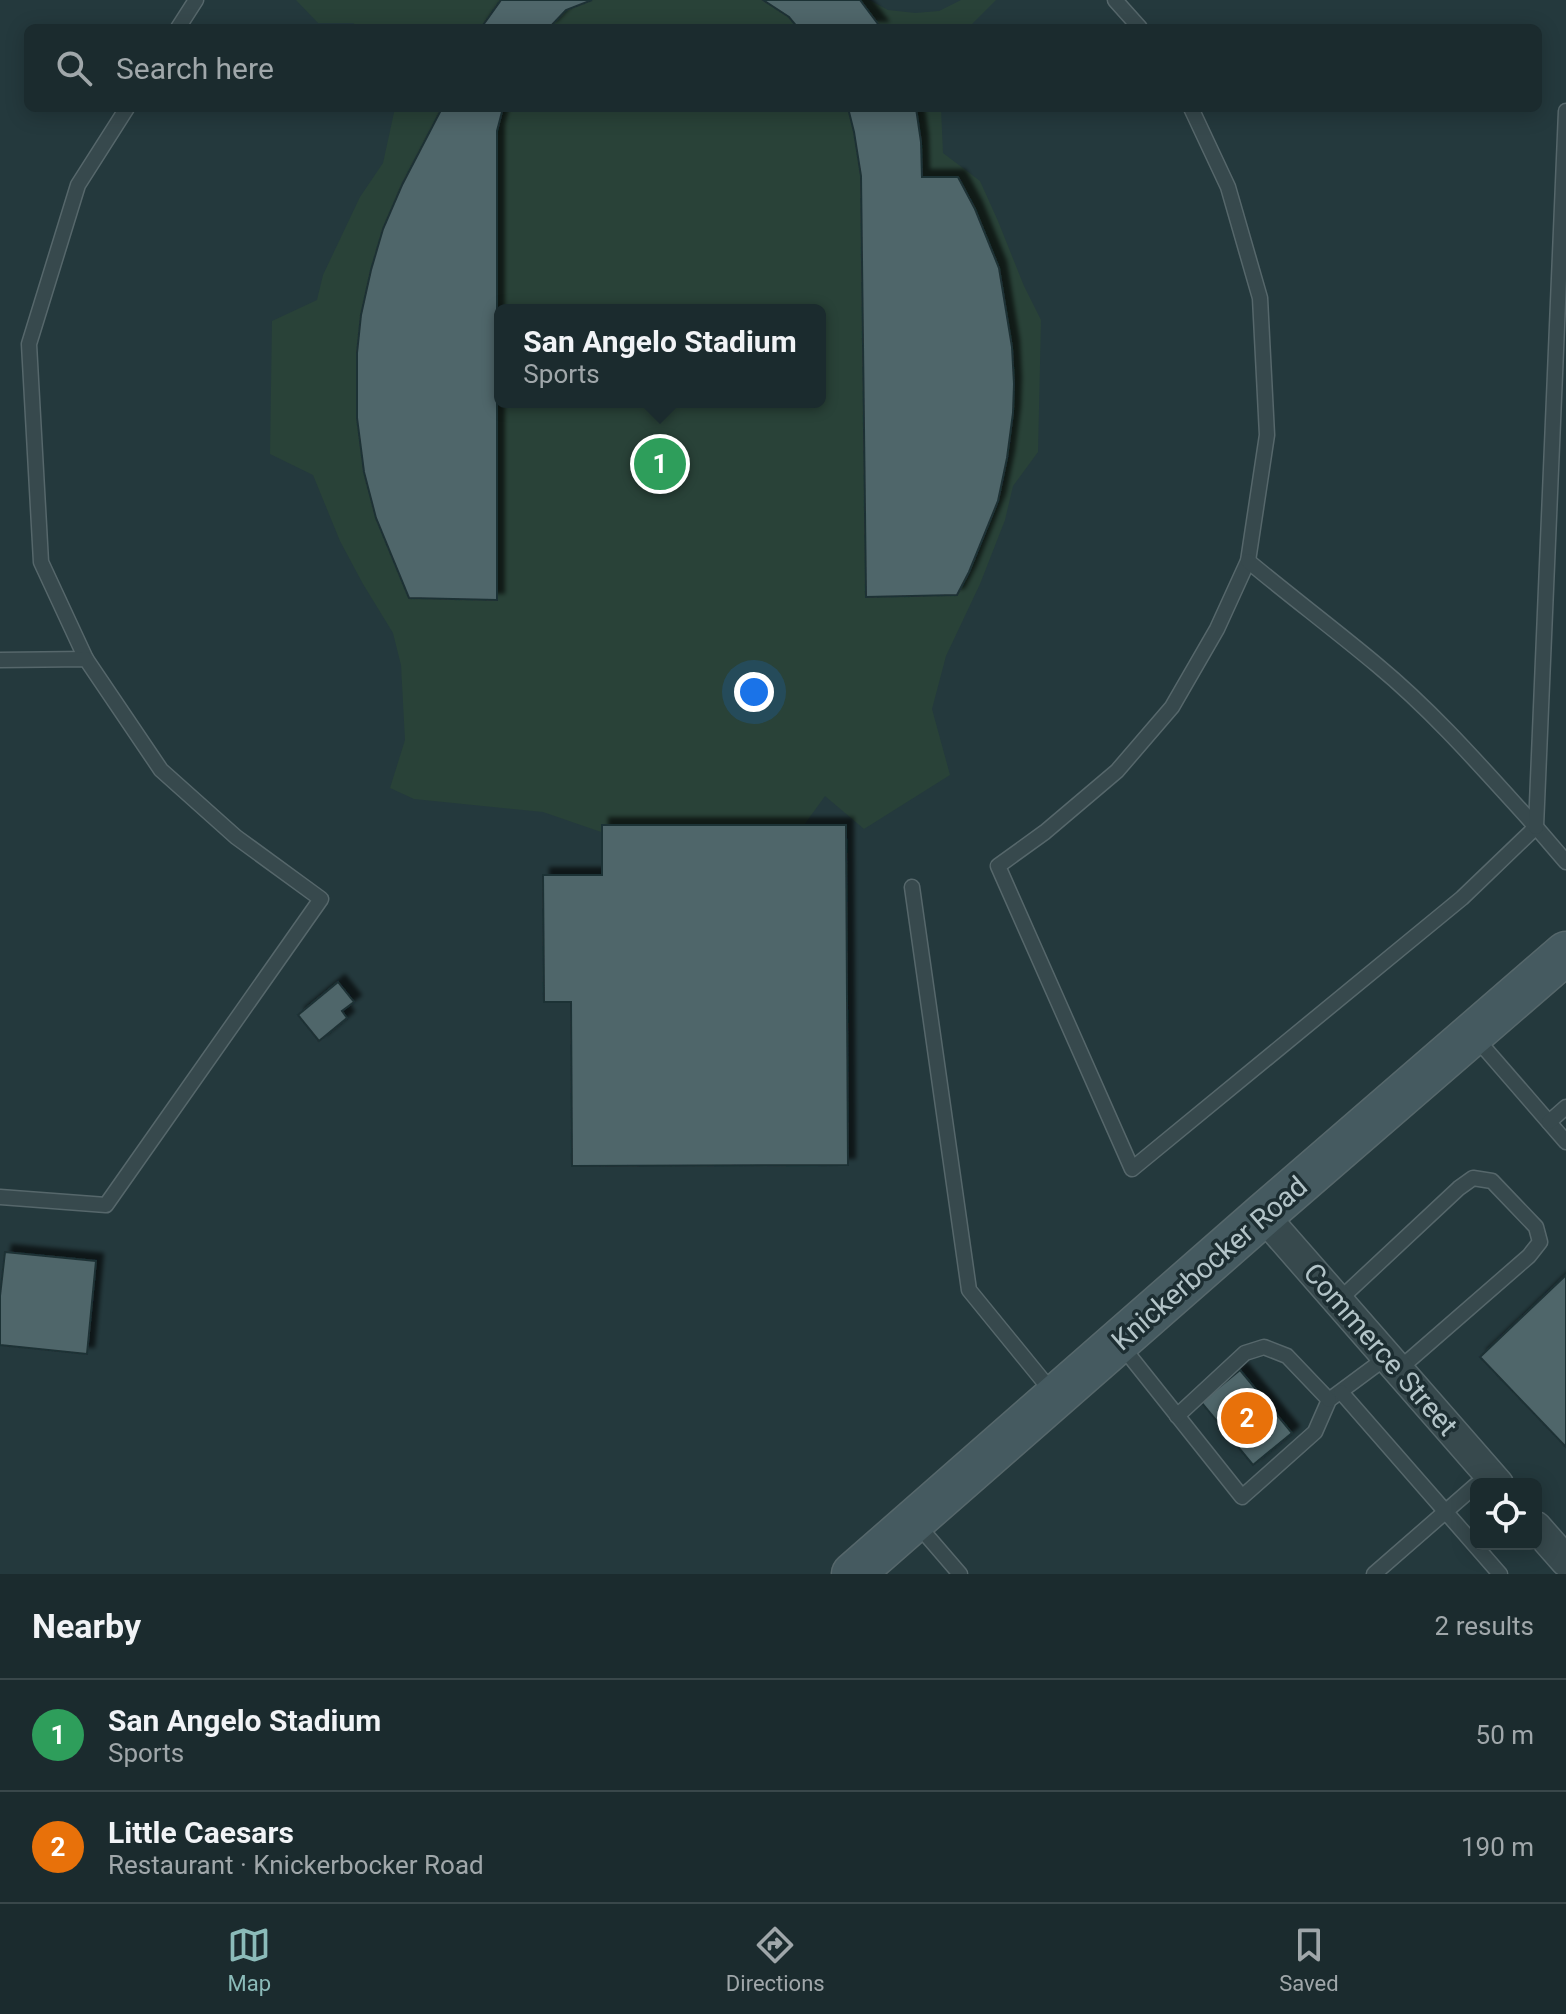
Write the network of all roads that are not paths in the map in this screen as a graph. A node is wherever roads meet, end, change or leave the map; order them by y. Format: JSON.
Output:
{"nodes":[{"id":1,"x":196,"y":0,"type":"edge"},
{"id":2,"x":1115,"y":0,"type":"edge"},
{"id":3,"x":181,"y":24,"type":"edge"},
{"id":4,"x":1136,"y":24,"type":"edge"},
{"id":5,"x":1566,"y":111,"type":"edge"},
{"id":6,"x":124,"y":112,"type":"edge"},
{"id":7,"x":1193,"y":112,"type":"edge"},
{"id":8,"x":1248,"y":561,"type":"junction"},
{"id":9,"x":86,"y":659,"type":"junction"},
{"id":10,"x":0,"y":660,"type":"edge"},
{"id":11,"x":1536,"y":827,"type":"junction"},
{"id":12,"x":1566,"y":862,"type":"edge"},
{"id":13,"x":912,"y":887,"type":"dead end"},
{"id":14,"x":1566,"y":953,"type":"edge"},
{"id":15,"x":1472,"y":1034,"type":"junction"},
{"id":16,"x":1566,"y":1107,"type":"edge"},
{"id":17,"x":1549,"y":1122,"type":"junction"},
{"id":18,"x":1566,"y":1142,"type":"edge"},
{"id":19,"x":0,"y":1197,"type":"edge"},
{"id":20,"x":1263,"y":1215,"type":"junction"},
{"id":21,"x":1338,"y":1301,"type":"junction"},
{"id":22,"x":1118,"y":1342,"type":"junction"},
{"id":23,"x":1393,"y":1363,"type":"junction"},
{"id":24,"x":1056,"y":1396,"type":"junction"},
{"id":25,"x":1335,"y":1396,"type":"junction"},
{"id":26,"x":1177,"y":1416,"type":"junction"},
{"id":27,"x":1482,"y":1478,"type":"edge"},
{"id":28,"x":1470,"y":1493,"type":"edge"},
{"id":29,"x":1445,"y":1512,"type":"junction"},
{"id":30,"x":914,"y":1521,"type":"junction"},
{"id":31,"x":1542,"y":1534,"type":"edge"},
{"id":32,"x":1566,"y":1561,"type":"edge"},
{"id":33,"x":853,"y":1574,"type":"edge"},
{"id":34,"x":960,"y":1574,"type":"edge"},
{"id":35,"x":1374,"y":1574,"type":"edge"},
{"id":36,"x":1500,"y":1574,"type":"edge"}],
"edges":[{"from":1,"to":3,"type":"lane"},
{"from":2,"to":4,"type":"lane"},
{"from":5,"to":11,"type":"lane"},
{"from":6,"to":9,"type":"lane"},
{"from":7,"to":8,"type":"lane"},
{"from":8,"to":11,"type":"lane"},
{"from":8,"to":11,"type":"lane"},
{"from":9,"to":10,"type":"lane"},
{"from":9,"to":19,"type":"lane"},
{"from":11,"to":12,"type":"lane"},
{"from":13,"to":24,"type":"lane"},
{"from":14,"to":15,"type":"main road","name":"Knickerbocker Road"},
{"from":15,"to":17,"type":"lane"},
{"from":15,"to":20,"type":"main road","name":"Knickerbocker Road"},
{"from":16,"to":17,"type":"lane"},
{"from":17,"to":18,"type":"lane"},
{"from":20,"to":21,"type":"street","name":"Commerce Street"},
{"from":20,"to":22,"type":"main road","name":"Knickerbocker Road"},
{"from":21,"to":23,"type":"street","name":"Commerce Street"},
{"from":21,"to":23,"type":"lane"},
{"from":22,"to":24,"type":"main road","name":"Knickerbocker Road"},
{"from":22,"to":26,"type":"lane"},
{"from":23,"to":25,"type":"lane"},
{"from":23,"to":27,"type":"street","name":"Commerce Street"},
{"from":24,"to":30,"type":"main road","name":"Knickerbocker Road"},
{"from":25,"to":26,"type":"lane"},
{"from":25,"to":26,"type":"lane"},
{"from":25,"to":29,"type":"lane"},
{"from":28,"to":29,"type":"lane"},
{"from":29,"to":35,"type":"lane"},
{"from":29,"to":36,"type":"lane"},
{"from":30,"to":33,"type":"main road","name":"Knickerbocker Road"},
{"from":30,"to":34,"type":"lane"},
{"from":31,"to":32,"type":"street"}]}
